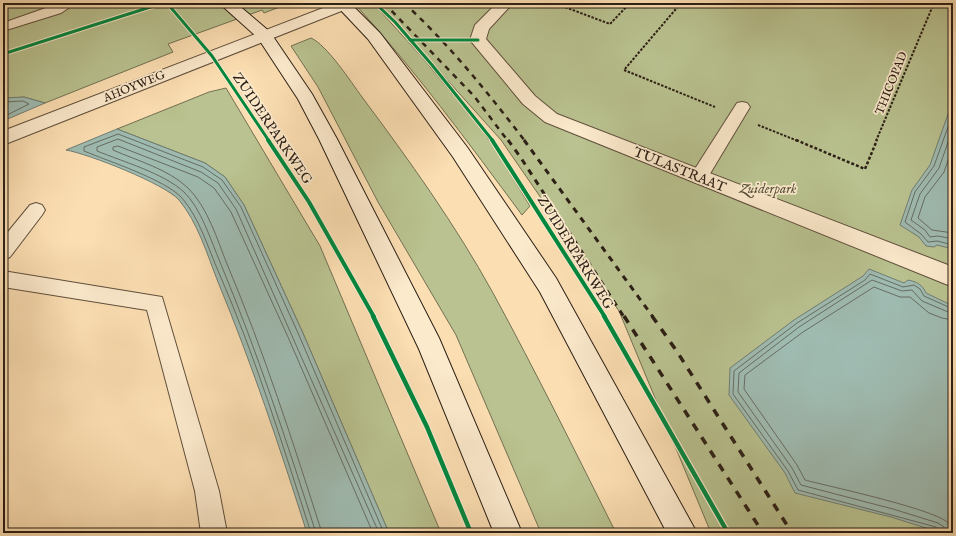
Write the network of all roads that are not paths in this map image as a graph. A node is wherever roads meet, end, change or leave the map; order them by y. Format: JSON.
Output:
{"nodes":[{"id":1,"x":70,"y":3,"type":"edge"},
{"id":2,"x":227,"y":3,"type":"edge"},
{"id":3,"x":505,"y":3,"type":"edge"},
{"id":4,"x":343,"y":4,"type":"edge"},
{"id":5,"x":3,"y":27,"type":"edge"},
{"id":6,"x":264,"y":35,"type":"junction"},
{"id":7,"x":742,"y":107,"type":"dead end"},
{"id":8,"x":7,"y":136,"type":"edge"},
{"id":9,"x":699,"y":177,"type":"junction"},
{"id":10,"x":36,"y":210,"type":"dead end"},
{"id":11,"x":3,"y":252,"type":"edge"},
{"id":12,"x":953,"y":277,"type":"edge"},
{"id":13,"x":3,"y":279,"type":"edge"},
{"id":14,"x":214,"y":533,"type":"edge"},
{"id":15,"x":508,"y":533,"type":"edge"},
{"id":16,"x":683,"y":533,"type":"edge"}],
"edges":[{"from":1,"to":5,"type":"lane"},
{"from":2,"to":6,"type":"main road"},
{"from":3,"to":9,"type":"main road","name":"TULASTRAAT"},
{"from":4,"to":6,"type":"main road"},
{"from":4,"to":16,"type":"main road"},
{"from":6,"to":8,"type":"main road","name":"AHOYWEG"},
{"from":6,"to":15,"type":"main road"},
{"from":7,"to":9,"type":"lane"},
{"from":9,"to":12,"type":"main road","name":"TULASTRAAT"},
{"from":10,"to":11,"type":"lane"},
{"from":13,"to":14,"type":"lane"}]}
